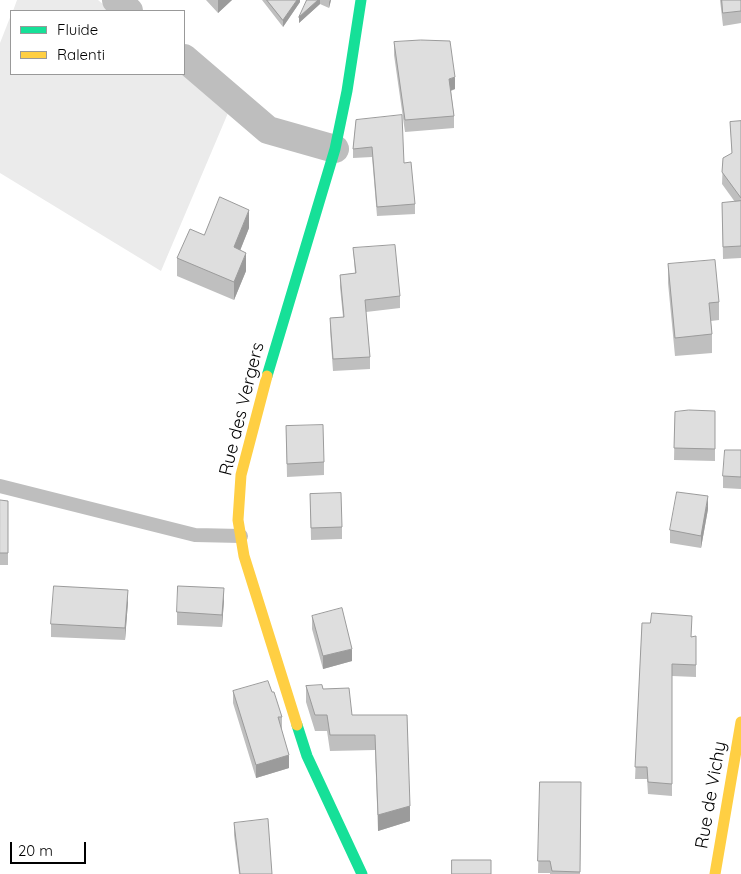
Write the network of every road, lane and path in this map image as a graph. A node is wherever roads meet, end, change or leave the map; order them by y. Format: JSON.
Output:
{"nodes":[{"id":1,"x":116,"y":0,"type":"edge"},
{"id":2,"x":360,"y":0,"type":"edge"},
{"id":3,"x":128,"y":10,"type":"edge"},
{"id":4,"x":185,"y":59,"type":"edge"},
{"id":5,"x":335,"y":149,"type":"junction"},
{"id":6,"x":0,"y":486,"type":"edge"},
{"id":7,"x":241,"y":536,"type":"junction"},
{"id":8,"x":741,"y":722,"type":"edge"},
{"id":9,"x":362,"y":874,"type":"edge"},
{"id":10,"x":715,"y":874,"type":"edge"}],
"edges":[{"from":1,"to":3,"type":"street"},
{"from":2,"to":5,"type":"street","name":"Rue des Vergers"},
{"from":4,"to":5,"type":"street"},
{"from":5,"to":7,"type":"street","name":"Rue des Vergers"},
{"from":6,"to":7,"type":"lane"},
{"from":7,"to":9,"type":"street","name":"Rue des Vergers"},
{"from":8,"to":10,"type":"street","name":"Rue de Vichy"}]}
